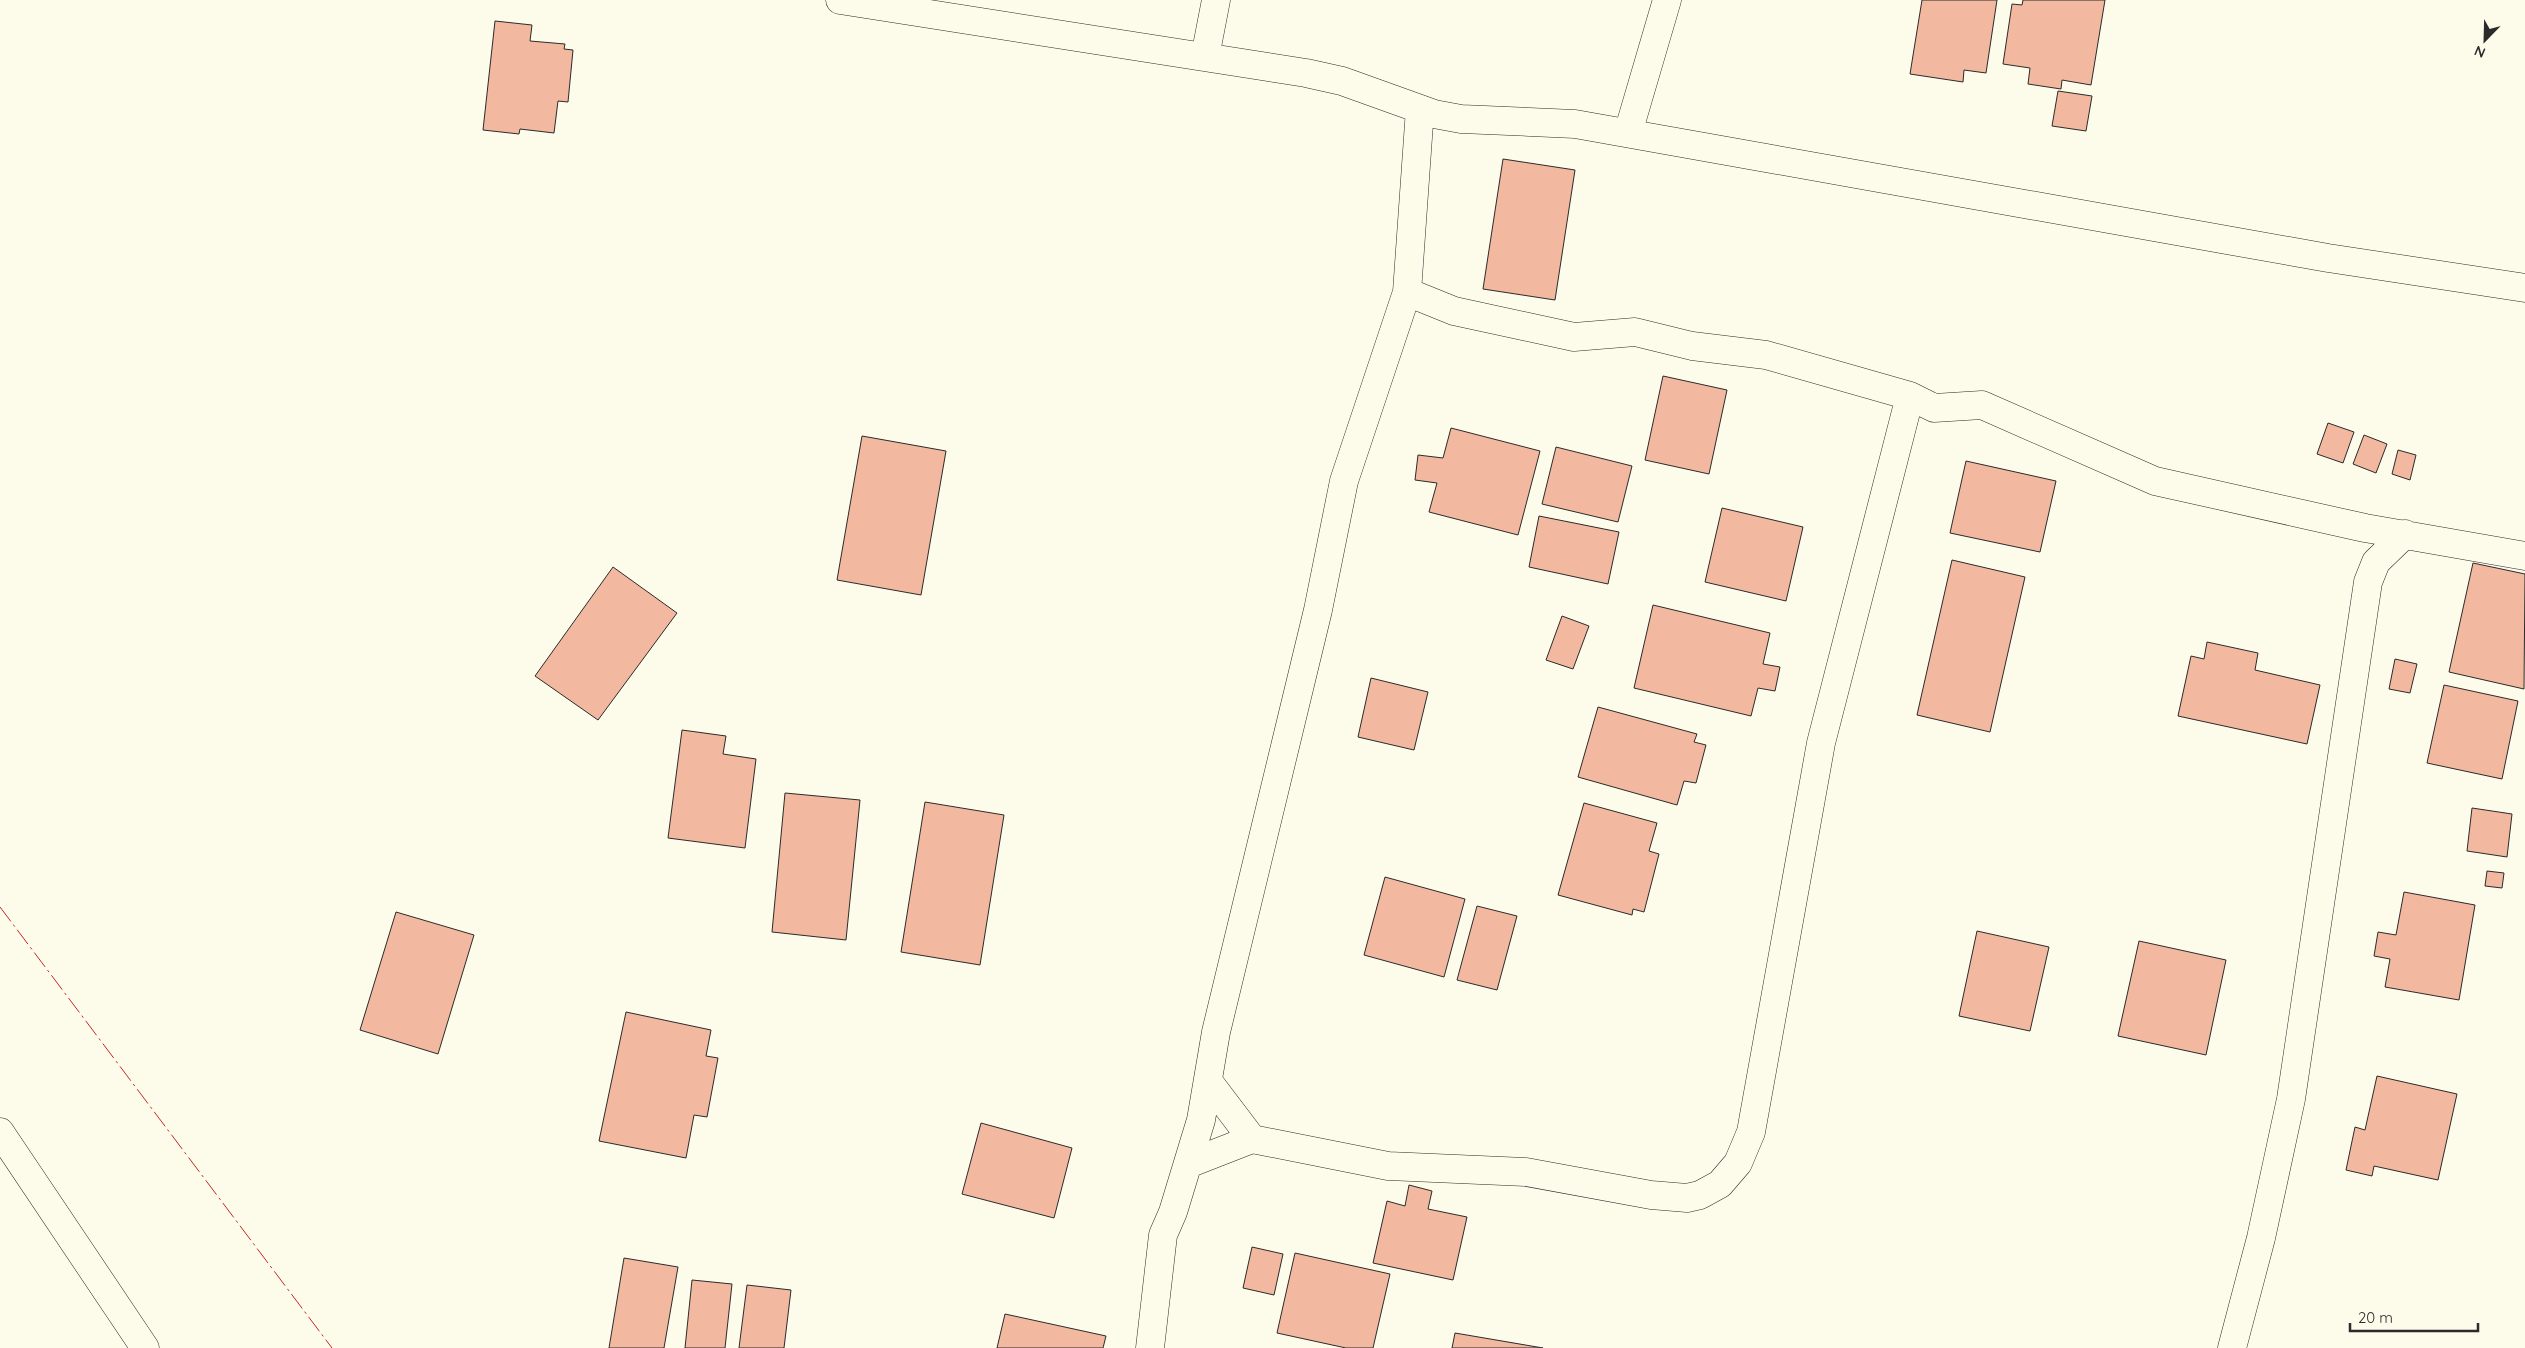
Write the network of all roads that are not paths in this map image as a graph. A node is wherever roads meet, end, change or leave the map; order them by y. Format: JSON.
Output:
{"nodes":[{"id":1,"x":840,"y":0,"type":"edge"},
{"id":2,"x":1216,"y":0,"type":"edge"},
{"id":3,"x":1667,"y":0,"type":"edge"},
{"id":4,"x":1205,"y":57,"type":"junction"},
{"id":5,"x":1420,"y":109,"type":"junction"},
{"id":6,"x":1628,"y":133,"type":"junction"},
{"id":7,"x":2525,"y":288,"type":"edge"},
{"id":8,"x":1407,"y":292,"type":"junction"},
{"id":9,"x":1910,"y":396,"type":"junction"},
{"id":10,"x":2404,"y":534,"type":"junction"},
{"id":11,"x":2525,"y":556,"type":"edge"},
{"id":12,"x":1208,"y":1081,"type":"junction"},
{"id":13,"x":0,"y":1132,"type":"edge"},
{"id":14,"x":1252,"y":1139,"type":"junction"},
{"id":15,"x":1188,"y":1164,"type":"junction"},
{"id":16,"x":145,"y":1348,"type":"edge"},
{"id":17,"x":1150,"y":1348,"type":"edge"},
{"id":18,"x":2232,"y":1348,"type":"edge"}],
"edges":[{"from":1,"to":4,"type":"street"},
{"from":2,"to":4,"type":"street"},
{"from":3,"to":6,"type":"street"},
{"from":4,"to":5,"type":"street"},
{"from":5,"to":6,"type":"street"},
{"from":5,"to":8,"type":"street"},
{"from":6,"to":7,"type":"street"},
{"from":8,"to":9,"type":"street"},
{"from":8,"to":12,"type":"street"},
{"from":9,"to":10,"type":"street"},
{"from":9,"to":14,"type":"street"},
{"from":10,"to":11,"type":"street"},
{"from":10,"to":18,"type":"street"},
{"from":12,"to":14,"type":"street"},
{"from":12,"to":15,"type":"street"},
{"from":13,"to":16,"type":"street"},
{"from":14,"to":15,"type":"street"},
{"from":15,"to":17,"type":"street"}]}
